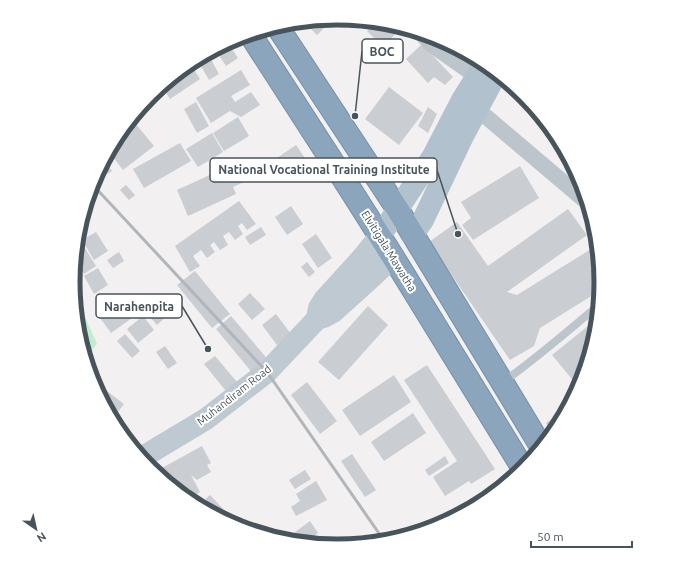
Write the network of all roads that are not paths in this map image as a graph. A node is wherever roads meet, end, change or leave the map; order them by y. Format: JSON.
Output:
{"nodes":[{"id":1,"x":281,"y":32,"type":"edge"},
{"id":2,"x":254,"y":40,"type":"edge"},
{"id":3,"x":429,"y":42,"type":"edge"},
{"id":4,"x":483,"y":70,"type":"edge"},
{"id":5,"x":486,"y":71,"type":"edge"},
{"id":6,"x":470,"y":105,"type":"junction"},
{"id":7,"x":580,"y":196,"type":"edge"},
{"id":8,"x":398,"y":210,"type":"junction"},
{"id":9,"x":413,"y":235,"type":"junction"},
{"id":10,"x":380,"y":236,"type":"junction"},
{"id":11,"x":393,"y":257,"type":"junction"},
{"id":12,"x":593,"y":310,"type":"edge"},
{"id":13,"x":317,"y":318,"type":"junction"},
{"id":14,"x":503,"y":383,"type":"junction"},
{"id":15,"x":539,"y":443,"type":"edge"},
{"id":16,"x":146,"y":455,"type":"edge"},
{"id":17,"x":521,"y":464,"type":"edge"}],
"edges":[{"from":1,"to":8,"type":"highway"},
{"from":2,"to":10,"type":"highway","name":"Elvitigala Mawatha"},
{"from":3,"to":4,"type":"street"},
{"from":5,"to":6,"type":"main road"},
{"from":6,"to":7,"type":"street"},
{"from":6,"to":8,"type":"main road"},
{"from":6,"to":9,"type":"main road"},
{"from":8,"to":9,"type":"highway"},
{"from":8,"to":10,"type":"main road"},
{"from":9,"to":11,"type":"main road"},
{"from":9,"to":14,"type":"highway"},
{"from":10,"to":11,"type":"highway","name":"Elvitigala Mawatha"},
{"from":10,"to":13,"type":"street","name":"Muhandiram Road"},
{"from":11,"to":13,"type":"street","name":"Muhandiram Road"},
{"from":11,"to":17,"type":"highway","name":"Elvitigala Mawatha"},
{"from":12,"to":14,"type":"lane"},
{"from":13,"to":16,"type":"street","name":"Muhandiram Road"},
{"from":14,"to":15,"type":"highway"}]}
